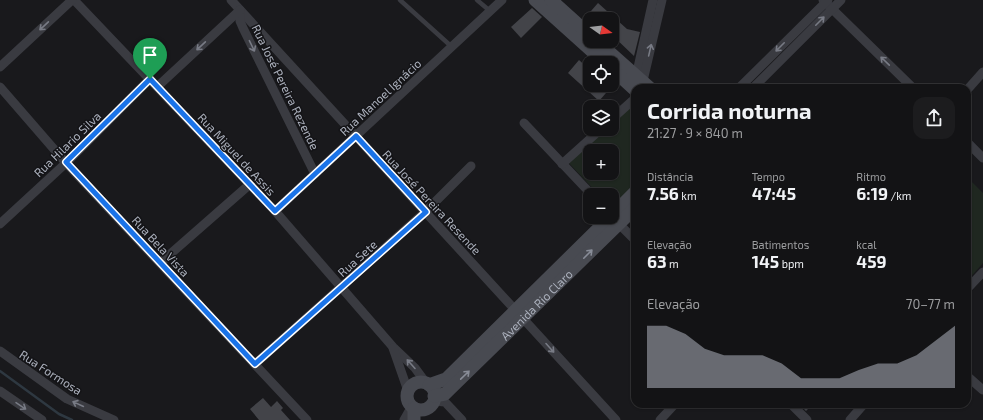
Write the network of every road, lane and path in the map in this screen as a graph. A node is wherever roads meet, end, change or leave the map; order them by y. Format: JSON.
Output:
{"nodes":[{"id":1,"x":73,"y":0,"type":"edge"},
{"id":2,"x":231,"y":0,"type":"edge"},
{"id":3,"x":400,"y":0,"type":"edge"},
{"id":4,"x":477,"y":0,"type":"edge"},
{"id":5,"x":502,"y":0,"type":"edge"},
{"id":6,"x":535,"y":0,"type":"edge"},
{"id":7,"x":551,"y":0,"type":"edge"},
{"id":8,"x":653,"y":0,"type":"edge"},
{"id":9,"x":662,"y":0,"type":"edge"},
{"id":10,"x":841,"y":0,"type":"edge"},
{"id":11,"x":827,"y":3,"type":"edge"},
{"id":12,"x":240,"y":10,"type":"junction"},
{"id":13,"x":490,"y":11,"type":"junction"},
{"id":14,"x":582,"y":32,"type":"edge"},
{"id":15,"x":796,"y":38,"type":"junction"},
{"id":16,"x":452,"y":47,"type":"junction"},
{"id":17,"x":603,"y":48,"type":"edge"},
{"id":18,"x":600,"y":56,"type":"edge"},
{"id":19,"x":0,"y":67,"type":"edge"},
{"id":20,"x":983,"y":72,"type":"edge"},
{"id":21,"x":619,"y":74,"type":"edge"},
{"id":22,"x":150,"y":79,"type":"junction"},
{"id":23,"x":633,"y":84,"type":"edge"},
{"id":24,"x":635,"y":84,"type":"edge"},
{"id":25,"x":640,"y":84,"type":"edge"},
{"id":26,"x":640,"y":84,"type":"edge"},
{"id":27,"x":744,"y":84,"type":"edge"},
{"id":28,"x":756,"y":84,"type":"edge"},
{"id":29,"x":908,"y":84,"type":"edge"},
{"id":30,"x":971,"y":86,"type":"edge"},
{"id":31,"x":0,"y":87,"type":"edge"},
{"id":32,"x":157,"y":87,"type":"junction"},
{"id":33,"x":631,"y":97,"type":"edge"},
{"id":34,"x":619,"y":111,"type":"edge"},
{"id":35,"x":524,"y":123,"type":"dead end"},
{"id":36,"x":356,"y":136,"type":"junction"},
{"id":37,"x":593,"y":136,"type":"edge"},
{"id":38,"x":971,"y":146,"type":"edge"},
{"id":39,"x":983,"y":158,"type":"edge"},
{"id":40,"x":66,"y":162,"type":"junction"},
{"id":41,"x":562,"y":164,"type":"junction"},
{"id":42,"x":471,"y":166,"type":"dead end"},
{"id":43,"x":315,"y":174,"type":"junction"},
{"id":44,"x":249,"y":185,"type":"junction"},
{"id":45,"x":585,"y":188,"type":"edge"},
{"id":46,"x":631,"y":197,"type":"edge"},
{"id":47,"x":631,"y":210,"type":"edge"},
{"id":48,"x":275,"y":211,"type":"junction"},
{"id":49,"x":619,"y":211,"type":"edge"},
{"id":50,"x":426,"y":212,"type":"junction"},
{"id":51,"x":619,"y":215,"type":"edge"},
{"id":52,"x":0,"y":224,"type":"edge"},
{"id":53,"x":607,"y":224,"type":"edge"},
{"id":54,"x":619,"y":224,"type":"edge"},
{"id":55,"x":631,"y":236,"type":"edge"},
{"id":56,"x":160,"y":263,"type":"junction"},
{"id":57,"x":983,"y":272,"type":"edge"},
{"id":58,"x":971,"y":285,"type":"edge"},
{"id":59,"x":341,"y":288,"type":"junction"},
{"id":60,"x":520,"y":315,"type":"junction"},
{"id":61,"x":393,"y":347,"type":"junction"},
{"id":62,"x":0,"y":352,"type":"edge"},
{"id":63,"x":255,"y":364,"type":"junction"},
{"id":64,"x":971,"y":380,"type":"edge"},
{"id":65,"x":408,"y":390,"type":"junction"},
{"id":66,"x":983,"y":390,"type":"edge"},
{"id":67,"x":0,"y":391,"type":"edge"},
{"id":68,"x":430,"y":391,"type":"junction"},
{"id":69,"x":670,"y":408,"type":"edge"},
{"id":70,"x":795,"y":408,"type":"edge"},
{"id":71,"x":860,"y":408,"type":"edge"},
{"id":72,"x":416,"y":413,"type":"edge"},
{"id":73,"x":42,"y":420,"type":"edge"},
{"id":74,"x":114,"y":420,"type":"edge"},
{"id":75,"x":307,"y":420,"type":"edge"},
{"id":76,"x":404,"y":420,"type":"edge"},
{"id":77,"x":462,"y":420,"type":"edge"},
{"id":78,"x":616,"y":420,"type":"edge"},
{"id":79,"x":660,"y":420,"type":"edge"},
{"id":80,"x":807,"y":420,"type":"edge"},
{"id":81,"x":850,"y":420,"type":"edge"}],
"edges":[{"from":1,"to":19,"type":"street","one_way":true},
{"from":1,"to":22,"type":"street","name":"Rua Miguel de Assis"},
{"from":2,"to":12,"type":"street","name":"Rua José Pereira Resende"},
{"from":3,"to":16,"type":"lane"},
{"from":4,"to":13,"type":"lane"},
{"from":5,"to":13,"type":"street","name":"Rua Manoel Ignácio"},
{"from":6,"to":14,"type":"main road"},
{"from":7,"to":14,"type":"main road"},
{"from":8,"to":25,"type":"street"},
{"from":26,"to":9,"type":"street","one_way":true},
{"from":10,"to":11,"type":"street"},
{"from":11,"to":15,"type":"street"},
{"from":29,"to":11,"type":"street","one_way":true},
{"from":12,"to":32,"type":"street","one_way":true},
{"from":12,"to":36,"type":"street","name":"Rua José Pereira Resende"},
{"from":12,"to":43,"type":"street","name":"Rua José Pereira Rezende","one_way":true},
{"from":13,"to":16,"type":"street","name":"Rua Manoel Ignácio"},
{"from":14,"to":18,"type":"main road"},
{"from":15,"to":27,"type":"street","one_way":true},
{"from":15,"to":28,"type":"street"},
{"from":16,"to":36,"type":"street","name":"Rua Manoel Ignácio"},
{"from":17,"to":24,"type":"main road"},
{"from":20,"to":30,"type":"street"},
{"from":21,"to":23,"type":"main road"},
{"from":22,"to":32,"type":"street","name":"Rua Miguel de Assis"},
{"from":22,"to":40,"type":"street","name":"Rua Hilario Silva"},
{"from":31,"to":40,"type":"street","name":"Rua Bela Vista"},
{"from":32,"to":44,"type":"street","name":"Rua Miguel de Assis"},
{"from":33,"to":34,"type":"street"},
{"from":35,"to":41,"type":"street"},
{"from":36,"to":43,"type":"street","name":"Rua Manoel Ignácio"},
{"from":36,"to":50,"type":"street","name":"Rua José Pereira Resende"},
{"from":37,"to":41,"type":"street"},
{"from":38,"to":39,"type":"street"},
{"from":40,"to":52,"type":"street","name":"Rua Hilario Silva"},
{"from":40,"to":56,"type":"street","name":"Rua Bela Vista"},
{"from":41,"to":45,"type":"street"},
{"from":42,"to":50,"type":"street","name":"Rua Sete"},
{"from":43,"to":48,"type":"street","name":"Rua Manoel Ignácio"},
{"from":44,"to":48,"type":"street","name":"Rua Miguel de Assis"},
{"from":44,"to":56,"type":"street"},
{"from":46,"to":49,"type":"main road","name":"Avenida Rio Claro"},
{"from":47,"to":51,"type":"main road","name":"Avenida Rio Claro"},
{"from":48,"to":59,"type":"street","name":"Rua Miguel de Assis"},
{"from":50,"to":59,"type":"street","name":"Rua Sete"},
{"from":50,"to":60,"type":"street","name":"Rua José Pereira Resende"},
{"from":53,"to":60,"type":"main road","name":"Avenida Rio Claro"},
{"from":54,"to":55,"type":"street"},
{"from":56,"to":63,"type":"street","name":"Rua Bela Vista"},
{"from":57,"to":58,"type":"street"},
{"from":59,"to":61,"type":"street","name":"Rua Miguel de Assis"},
{"from":59,"to":63,"type":"street","name":"Rua Sete"},
{"from":60,"to":68,"type":"main road","name":"Avenida Rio Claro"},
{"from":60,"to":78,"type":"street","name":"Rua José Pereira Resende","one_way":true},
{"from":61,"to":65,"type":"street","name":"Rua Miguel de Assis"},
{"from":68,"to":61,"type":"street","name":"Rua Miguel de Assis","one_way":true},
{"from":74,"to":62,"type":"street","name":"Rua Formosa","one_way":true},
{"from":63,"to":75,"type":"street","name":"Rua Bela Vista"},
{"from":64,"to":66,"type":"street"},
{"from":65,"to":68,"type":"main road"},
{"from":65,"to":72,"type":"main road"},
{"from":67,"to":73,"type":"street","one_way":true},
{"from":68,"to":72,"type":"main road"},
{"from":68,"to":77,"type":"street"},
{"from":69,"to":79,"type":"street"},
{"from":70,"to":80,"type":"street"},
{"from":71,"to":81,"type":"street"},
{"from":72,"to":76,"type":"street"}]}
